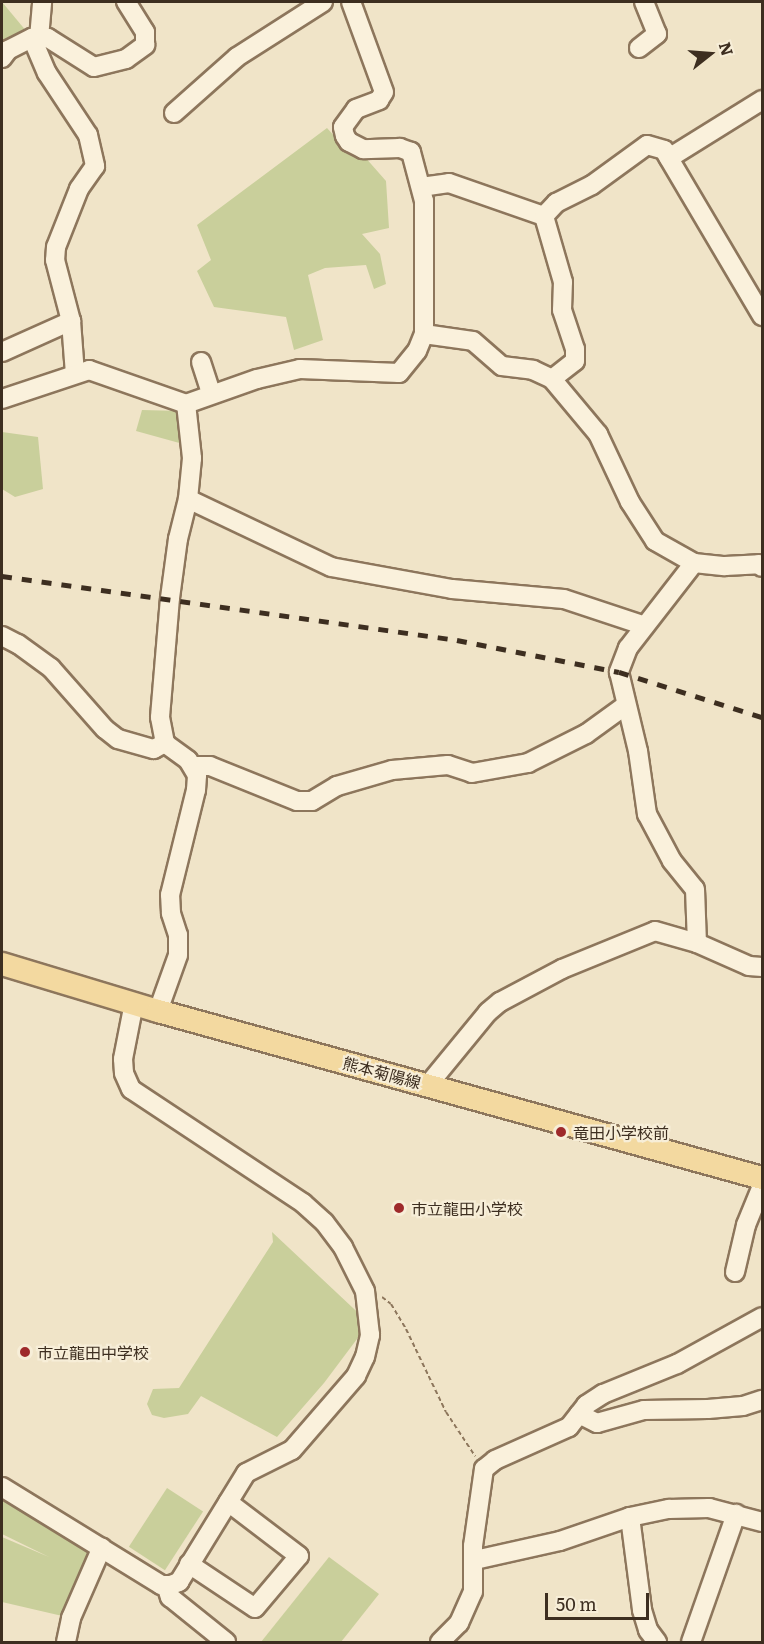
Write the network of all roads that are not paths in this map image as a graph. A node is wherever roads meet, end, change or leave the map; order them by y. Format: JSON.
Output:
{"nodes":[{"id":1,"x":42,"y":2,"type":"edge"},
{"id":2,"x":126,"y":2,"type":"edge"},
{"id":3,"x":323,"y":2,"type":"edge"},
{"id":4,"x":351,"y":2,"type":"edge"},
{"id":5,"x":644,"y":2,"type":"edge"},
{"id":6,"x":35,"y":38,"type":"junction"},
{"id":7,"x":639,"y":48,"type":"dead end"},
{"id":8,"x":2,"y":58,"type":"edge"},
{"id":9,"x":762,"y":100,"type":"edge"},
{"id":10,"x":174,"y":113,"type":"dead end"},
{"id":11,"x":669,"y":158,"type":"junction"},
{"id":12,"x":421,"y":188,"type":"junction"},
{"id":13,"x":544,"y":216,"type":"junction"},
{"id":14,"x":762,"y":316,"type":"edge"},
{"id":15,"x":71,"y":321,"type":"junction"},
{"id":16,"x":424,"y":334,"type":"junction"},
{"id":17,"x":2,"y":352,"type":"edge"},
{"id":18,"x":201,"y":362,"type":"dead end"},
{"id":19,"x":75,"y":374,"type":"junction"},
{"id":20,"x":552,"y":379,"type":"junction"},
{"id":21,"x":211,"y":393,"type":"junction"},
{"id":22,"x":2,"y":399,"type":"edge"},
{"id":23,"x":186,"y":404,"type":"junction"},
{"id":24,"x":188,"y":499,"type":"junction"},
{"id":25,"x":694,"y":563,"type":"junction"},
{"id":26,"x":762,"y":567,"type":"edge"},
{"id":27,"x":645,"y":626,"type":"junction"},
{"id":28,"x":2,"y":636,"type":"edge"},
{"id":29,"x":626,"y":705,"type":"junction"},
{"id":30,"x":165,"y":743,"type":"junction"},
{"id":31,"x":194,"y":766,"type":"junction"},
{"id":32,"x":697,"y":943,"type":"junction"},
{"id":33,"x":2,"y":964,"type":"edge"},
{"id":34,"x":762,"y":967,"type":"edge"},
{"id":35,"x":134,"y":1003,"type":"junction"},
{"id":36,"x":158,"y":1011,"type":"junction"},
{"id":37,"x":428,"y":1085,"type":"junction"},
{"id":38,"x":762,"y":1178,"type":"edge"},
{"id":39,"x":762,"y":1186,"type":"edge"},
{"id":40,"x":735,"y":1272,"type":"dead end"},
{"id":41,"x":762,"y":1317,"type":"edge"},
{"id":42,"x":762,"y":1400,"type":"edge"},
{"id":43,"x":579,"y":1414,"type":"junction"},
{"id":44,"x":2,"y":1487,"type":"edge"},
{"id":45,"x":228,"y":1502,"type":"junction"},
{"id":46,"x":736,"y":1514,"type":"junction"},
{"id":47,"x":630,"y":1517,"type":"junction"},
{"id":48,"x":762,"y":1522,"type":"edge"},
{"id":49,"x":102,"y":1547,"type":"junction"},
{"id":50,"x":475,"y":1560,"type":"junction"},
{"id":51,"x":189,"y":1564,"type":"junction"},
{"id":52,"x":166,"y":1585,"type":"junction"},
{"id":53,"x":66,"y":1642,"type":"edge"},
{"id":54,"x":226,"y":1642,"type":"edge"},
{"id":55,"x":440,"y":1642,"type":"edge"},
{"id":56,"x":657,"y":1642,"type":"edge"},
{"id":57,"x":691,"y":1642,"type":"edge"}],
"edges":[{"from":1,"to":6,"type":"street"},
{"from":2,"to":6,"type":"street"},
{"from":3,"to":10,"type":"street"},
{"from":4,"to":12,"type":"street"},
{"from":5,"to":7,"type":"street"},
{"from":6,"to":8,"type":"street"},
{"from":6,"to":15,"type":"street"},
{"from":9,"to":11,"type":"street"},
{"from":11,"to":13,"type":"street"},
{"from":11,"to":14,"type":"street"},
{"from":12,"to":13,"type":"street"},
{"from":12,"to":16,"type":"street"},
{"from":13,"to":20,"type":"street"},
{"from":15,"to":17,"type":"street"},
{"from":15,"to":19,"type":"street"},
{"from":16,"to":20,"type":"street"},
{"from":16,"to":21,"type":"street"},
{"from":18,"to":21,"type":"street"},
{"from":19,"to":22,"type":"street"},
{"from":19,"to":23,"type":"street"},
{"from":20,"to":25,"type":"street"},
{"from":21,"to":23,"type":"street"},
{"from":23,"to":24,"type":"street"},
{"from":24,"to":27,"type":"street"},
{"from":24,"to":30,"type":"street"},
{"from":25,"to":26,"type":"street"},
{"from":25,"to":27,"type":"street"},
{"from":27,"to":29,"type":"street"},
{"from":28,"to":30,"type":"street"},
{"from":29,"to":31,"type":"street"},
{"from":29,"to":32,"type":"street"},
{"from":30,"to":31,"type":"street"},
{"from":31,"to":36,"type":"street"},
{"from":32,"to":34,"type":"street"},
{"from":32,"to":37,"type":"street"},
{"from":33,"to":35,"type":"main road","name":"熊本菊陽線"},
{"from":35,"to":36,"type":"main road","name":"熊本菊陽線"},
{"from":35,"to":45,"type":"street"},
{"from":36,"to":37,"type":"main road","name":"熊本菊陽線"},
{"from":37,"to":38,"type":"main road","name":"熊本菊陽線"},
{"from":39,"to":40,"type":"street"},
{"from":41,"to":43,"type":"street"},
{"from":42,"to":43,"type":"street"},
{"from":43,"to":50,"type":"street"},
{"from":44,"to":49,"type":"street"},
{"from":45,"to":51,"type":"street"},
{"from":45,"to":51,"type":"street"},
{"from":46,"to":47,"type":"street"},
{"from":46,"to":48,"type":"street"},
{"from":46,"to":57,"type":"street"},
{"from":47,"to":50,"type":"street"},
{"from":47,"to":56,"type":"street"},
{"from":49,"to":52,"type":"street"},
{"from":49,"to":53,"type":"street"},
{"from":50,"to":55,"type":"street"},
{"from":51,"to":52,"type":"street"},
{"from":52,"to":54,"type":"street"}]}
